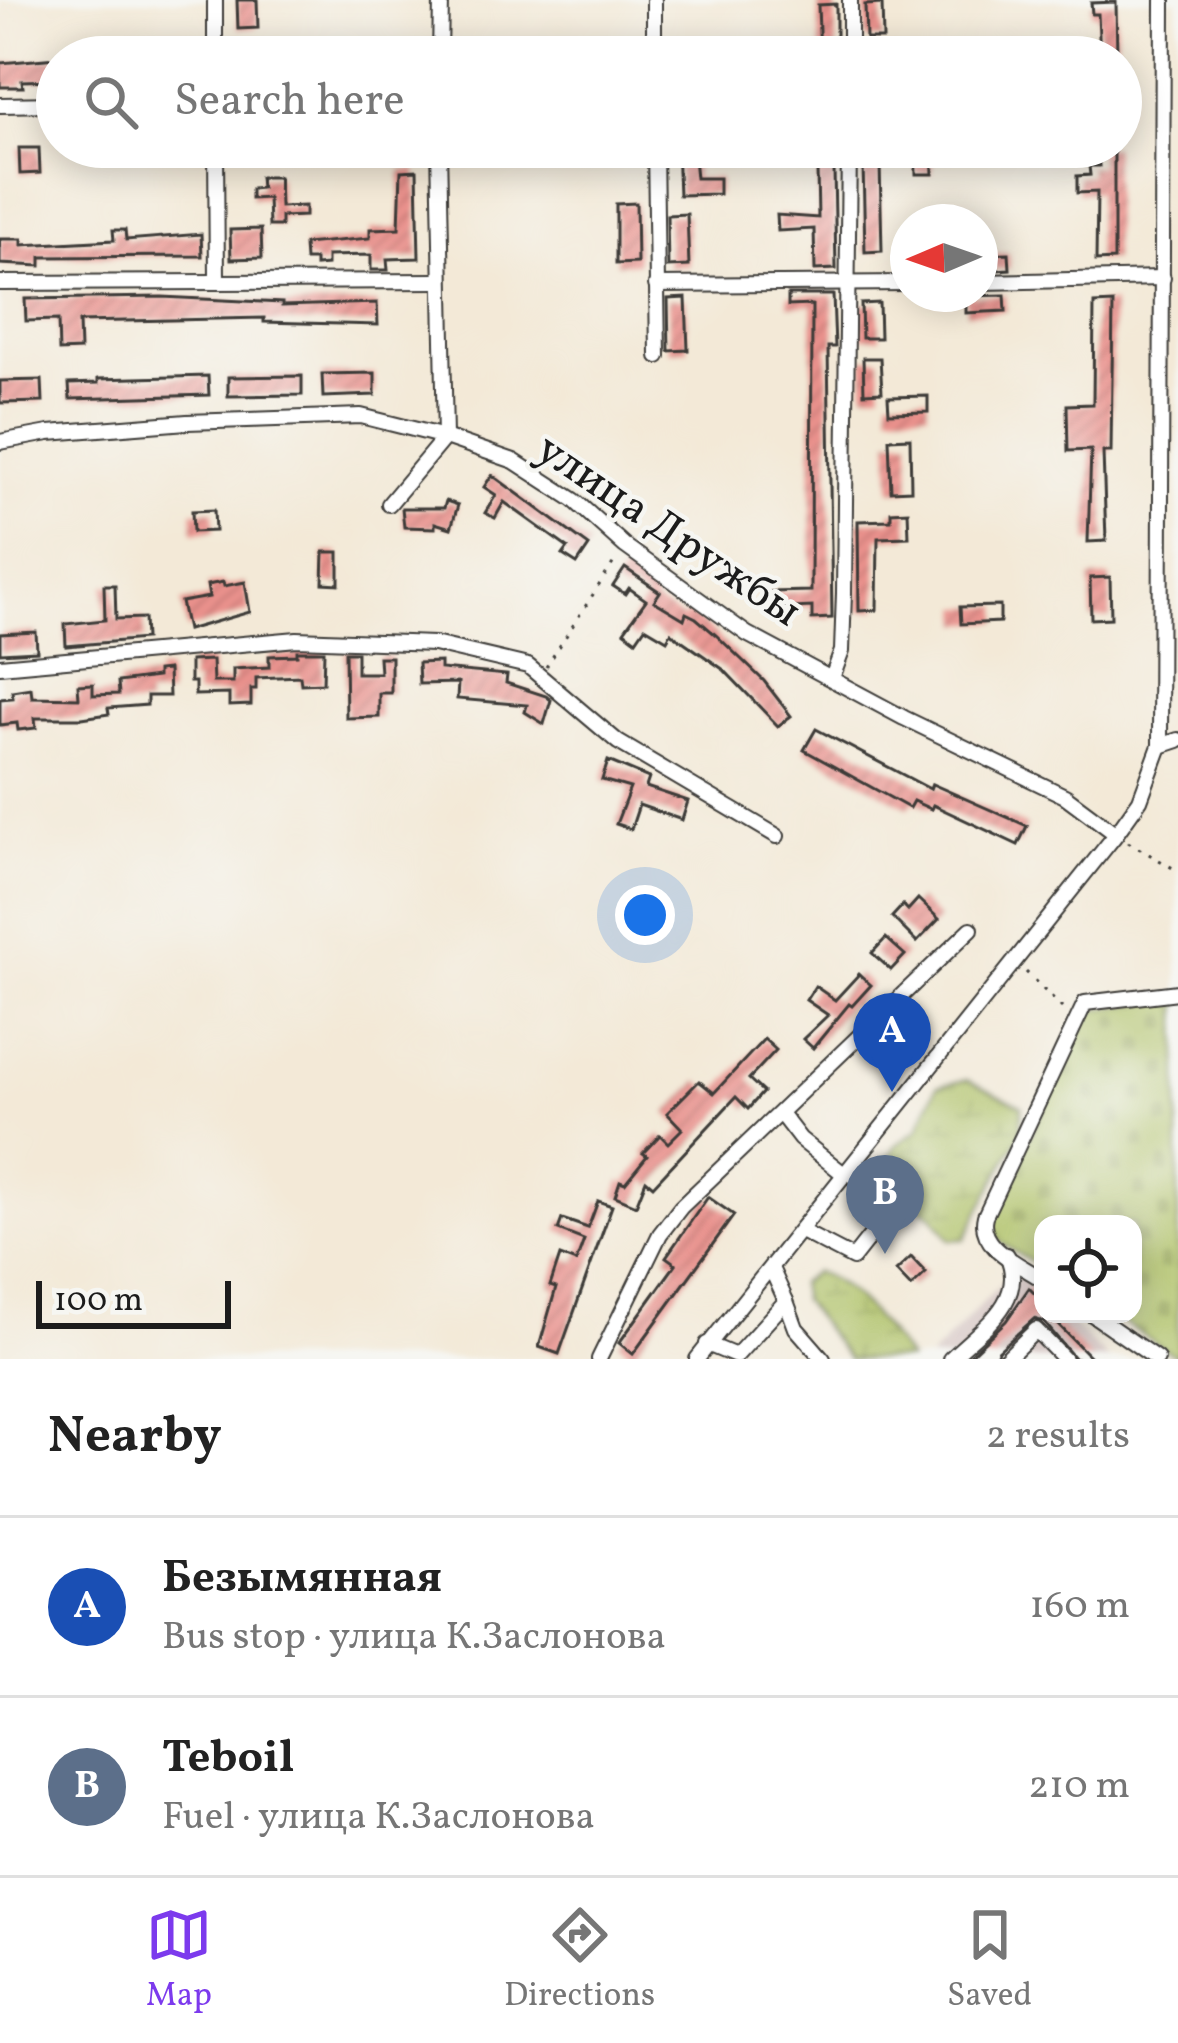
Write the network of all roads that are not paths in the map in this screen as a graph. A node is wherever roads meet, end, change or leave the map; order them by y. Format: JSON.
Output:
{"nodes":[{"id":1,"x":215,"y":0,"type":"edge"},
{"id":2,"x":441,"y":0,"type":"edge"},
{"id":3,"x":654,"y":0,"type":"edge"},
{"id":4,"x":850,"y":0,"type":"edge"},
{"id":5,"x":1162,"y":0,"type":"edge"},
{"id":6,"x":215,"y":36,"type":"edge"},
{"id":7,"x":440,"y":36,"type":"edge"},
{"id":8,"x":654,"y":36,"type":"edge"},
{"id":9,"x":850,"y":36,"type":"edge"},
{"id":10,"x":36,"y":104,"type":"edge"},
{"id":11,"x":0,"y":105,"type":"edge"},
{"id":12,"x":216,"y":168,"type":"edge"},
{"id":13,"x":439,"y":168,"type":"edge"},
{"id":14,"x":655,"y":168,"type":"edge"},
{"id":15,"x":849,"y":168,"type":"edge"},
{"id":16,"x":1163,"y":278,"type":"junction"},
{"id":17,"x":217,"y":280,"type":"junction"},
{"id":18,"x":439,"y":281,"type":"junction"},
{"id":19,"x":998,"y":282,"type":"edge"},
{"id":20,"x":0,"y":283,"type":"edge"},
{"id":21,"x":890,"y":284,"type":"edge"},
{"id":22,"x":656,"y":285,"type":"junction"},
{"id":23,"x":847,"y":285,"type":"junction"},
{"id":24,"x":658,"y":356,"type":"dead end"},
{"id":25,"x":445,"y":437,"type":"junction"},
{"id":26,"x":0,"y":442,"type":"edge"},
{"id":27,"x":389,"y":504,"type":"dead end"},
{"id":28,"x":0,"y":666,"type":"edge"},
{"id":29,"x":832,"y":679,"type":"junction"},
{"id":30,"x":1178,"y":740,"type":"edge"},
{"id":31,"x":1160,"y":746,"type":"junction"},
{"id":32,"x":1116,"y":834,"type":"junction"},
{"id":33,"x":777,"y":836,"type":"dead end"},
{"id":34,"x":971,"y":929,"type":"dead end"},
{"id":35,"x":1178,"y":992,"type":"edge"},
{"id":36,"x":780,"y":1112,"type":"junction"},
{"id":37,"x":847,"y":1172,"type":"junction"},
{"id":38,"x":801,"y":1232,"type":"junction"},
{"id":39,"x":1007,"y":1255,"type":"junction"},
{"id":40,"x":771,"y":1268,"type":"junction"},
{"id":41,"x":1034,"y":1274,"type":"edge"},
{"id":42,"x":786,"y":1301,"type":"junction"},
{"id":43,"x":1105,"y":1323,"type":"edge"},
{"id":44,"x":707,"y":1344,"type":"junction"},
{"id":45,"x":1008,"y":1358,"type":"edge"},
{"id":46,"x":599,"y":1359,"type":"edge"},
{"id":47,"x":697,"y":1359,"type":"edge"},
{"id":48,"x":824,"y":1359,"type":"edge"},
{"id":49,"x":950,"y":1359,"type":"edge"},
{"id":50,"x":1064,"y":1359,"type":"edge"},
{"id":51,"x":1157,"y":1359,"type":"edge"}],
"edges":[{"from":1,"to":6,"type":"street"},
{"from":2,"to":7,"type":"street"},
{"from":3,"to":8,"type":"street"},
{"from":4,"to":9,"type":"street"},
{"from":5,"to":16,"type":"street"},
{"from":10,"to":11,"type":"street"},
{"from":12,"to":17,"type":"street"},
{"from":13,"to":18,"type":"street"},
{"from":14,"to":22,"type":"street"},
{"from":15,"to":23,"type":"street"},
{"from":16,"to":19,"type":"street"},
{"from":16,"to":31,"type":"street"},
{"from":17,"to":18,"type":"street"},
{"from":17,"to":20,"type":"street"},
{"from":18,"to":25,"type":"street"},
{"from":21,"to":23,"type":"street"},
{"from":22,"to":23,"type":"street"},
{"from":22,"to":24,"type":"street"},
{"from":23,"to":29,"type":"street"},
{"from":25,"to":26,"type":"street","name":"улица Дружбы"},
{"from":25,"to":27,"type":"street"},
{"from":25,"to":29,"type":"street","name":"улица Дружбы"},
{"from":28,"to":33,"type":"street"},
{"from":29,"to":32,"type":"street","name":"улица Дружбы"},
{"from":30,"to":31,"type":"street"},
{"from":31,"to":32,"type":"street"},
{"from":32,"to":37,"type":"street"},
{"from":34,"to":36,"type":"street"},
{"from":35,"to":39,"type":"street"},
{"from":36,"to":37,"type":"street"},
{"from":36,"to":46,"type":"street"},
{"from":37,"to":38,"type":"street"},
{"from":37,"to":38,"type":"street"},
{"from":38,"to":40,"type":"street"},
{"from":39,"to":41,"type":"street"},
{"from":39,"to":49,"type":"street"},
{"from":40,"to":42,"type":"street"},
{"from":40,"to":44,"type":"street"},
{"from":42,"to":44,"type":"street"},
{"from":42,"to":48,"type":"street"},
{"from":43,"to":51,"type":"street"},
{"from":44,"to":47,"type":"street"},
{"from":45,"to":50,"type":"street"}]}
